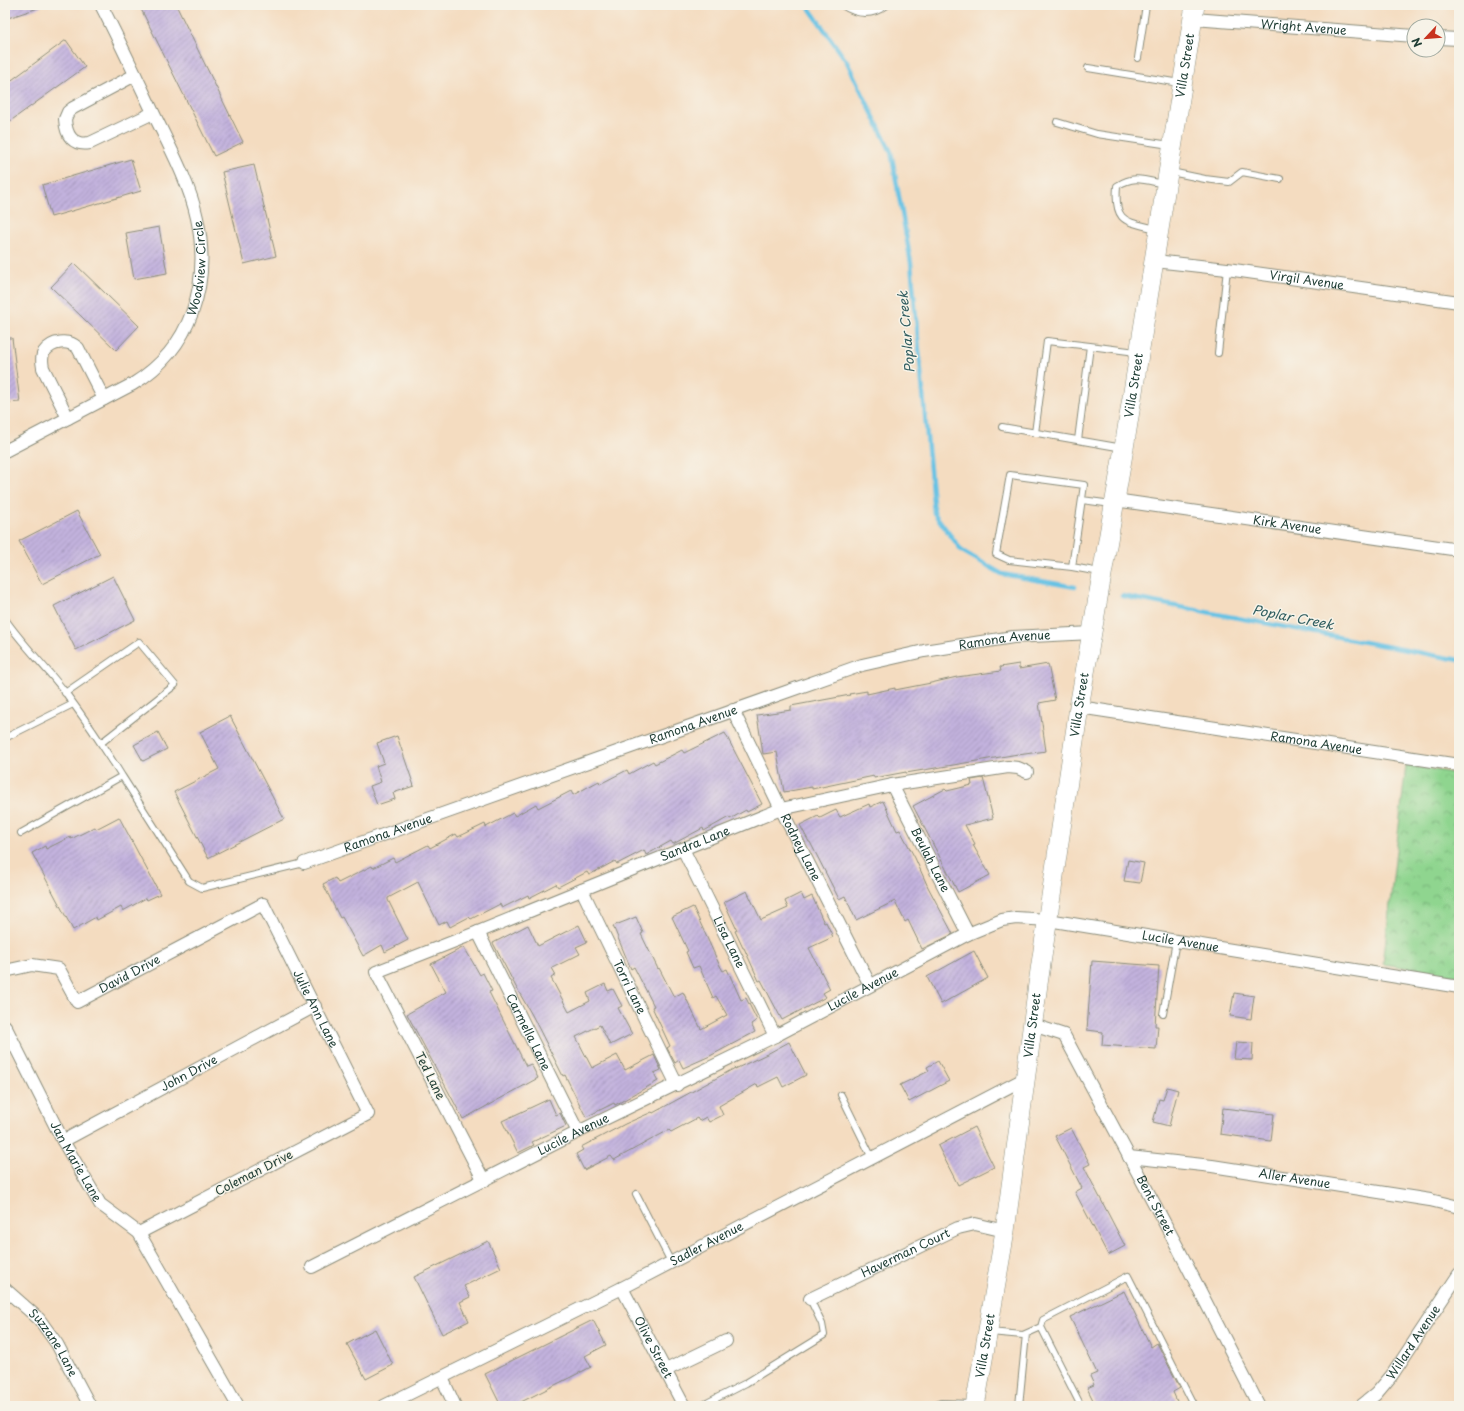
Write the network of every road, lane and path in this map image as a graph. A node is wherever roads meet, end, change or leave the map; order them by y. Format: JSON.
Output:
{"nodes":[{"id":1,"x":101,"y":5,"type":"edge"},
{"id":2,"x":842,"y":5,"type":"edge"},
{"id":3,"x":887,"y":5,"type":"edge"},
{"id":4,"x":1146,"y":5,"type":"edge"},
{"id":5,"x":1194,"y":12,"type":"edge"},
{"id":6,"x":1406,"y":35,"type":"edge"},
{"id":7,"x":1446,"y":38,"type":"edge"},
{"id":8,"x":1459,"y":39,"type":"edge"},
{"id":9,"x":1138,"y":58,"type":"dead end"},
{"id":10,"x":1088,"y":68,"type":"dead end"},
{"id":11,"x":135,"y":75,"type":"junction"},
{"id":12,"x":1183,"y":83,"type":"junction"},
{"id":13,"x":153,"y":113,"type":"junction"},
{"id":14,"x":1057,"y":122,"type":"dead end"},
{"id":15,"x":1173,"y":146,"type":"junction"},
{"id":16,"x":1168,"y":178,"type":"junction"},
{"id":17,"x":1280,"y":179,"type":"dead end"},
{"id":18,"x":1160,"y":229,"type":"junction"},
{"id":19,"x":1155,"y":261,"type":"junction"},
{"id":20,"x":1226,"y":269,"type":"junction"},
{"id":21,"x":1459,"y":302,"type":"edge"},
{"id":22,"x":1090,"y":346,"type":"junction"},
{"id":23,"x":1140,"y":352,"type":"junction"},
{"id":24,"x":1218,"y":353,"type":"dead end"},
{"id":25,"x":104,"y":399,"type":"junction"},
{"id":26,"x":68,"y":418,"type":"junction"},
{"id":27,"x":1002,"y":427,"type":"dead end"},
{"id":28,"x":1035,"y":433,"type":"junction"},
{"id":29,"x":1078,"y":440,"type":"junction"},
{"id":30,"x":1124,"y":448,"type":"junction"},
{"id":31,"x":5,"y":451,"type":"edge"},
{"id":32,"x":1082,"y":500,"type":"junction"},
{"id":33,"x":1115,"y":502,"type":"junction"},
{"id":34,"x":1459,"y":550,"type":"edge"},
{"id":35,"x":1072,"y":568,"type":"junction"},
{"id":36,"x":1103,"y":573,"type":"junction"},
{"id":37,"x":5,"y":619,"type":"edge"},
{"id":38,"x":1092,"y":633,"type":"junction"},
{"id":39,"x":65,"y":692,"type":"junction"},
{"id":40,"x":73,"y":704,"type":"junction"},
{"id":41,"x":1079,"y":707,"type":"junction"},
{"id":42,"x":733,"y":710,"type":"junction"},
{"id":43,"x":9,"y":736,"type":"dead end"},
{"id":44,"x":102,"y":743,"type":"junction"},
{"id":45,"x":1459,"y":765,"type":"edge"},
{"id":46,"x":1027,"y":772,"type":"dead end"},
{"id":47,"x":122,"y":776,"type":"junction"},
{"id":48,"x":892,"y":785,"type":"junction"},
{"id":49,"x":781,"y":809,"type":"junction"},
{"id":50,"x":21,"y":833,"type":"dead end"},
{"id":51,"x":683,"y":849,"type":"junction"},
{"id":52,"x":304,"y":863,"type":"joint"},
{"id":53,"x":582,"y":890,"type":"junction"},
{"id":54,"x":263,"y":904,"type":"joint"},
{"id":55,"x":1048,"y":920,"type":"junction"},
{"id":56,"x":478,"y":932,"type":"junction"},
{"id":57,"x":968,"y":934,"type":"junction"},
{"id":58,"x":1176,"y":941,"type":"junction"},
{"id":59,"x":5,"y":971,"type":"edge"},
{"id":60,"x":376,"y":972,"type":"joint"},
{"id":61,"x":870,"y":984,"type":"junction"},
{"id":62,"x":1459,"y":987,"type":"edge"},
{"id":63,"x":315,"y":1006,"type":"junction"},
{"id":64,"x":1163,"y":1014,"type":"dead end"},
{"id":65,"x":1033,"y":1025,"type":"junction"},
{"id":66,"x":5,"y":1026,"type":"edge"},
{"id":67,"x":775,"y":1036,"type":"junction"},
{"id":68,"x":1026,"y":1078,"type":"junction"},
{"id":69,"x":677,"y":1085,"type":"junction"},
{"id":70,"x":841,"y":1095,"type":"dead end"},
{"id":71,"x":368,"y":1114,"type":"joint"},
{"id":72,"x":578,"y":1132,"type":"junction"},
{"id":73,"x":63,"y":1141,"type":"junction"},
{"id":74,"x":1129,"y":1157,"type":"junction"},
{"id":75,"x":872,"y":1158,"type":"junction"},
{"id":76,"x":484,"y":1181,"type":"junction"},
{"id":77,"x":636,"y":1194,"type":"dead end"},
{"id":78,"x":1459,"y":1207,"type":"edge"},
{"id":79,"x":1005,"y":1231,"type":"junction"},
{"id":80,"x":139,"y":1233,"type":"junction"},
{"id":81,"x":671,"y":1262,"type":"junction"},
{"id":82,"x":312,"y":1267,"type":"dead end"},
{"id":83,"x":1459,"y":1274,"type":"edge"},
{"id":84,"x":622,"y":1288,"type":"junction"},
{"id":85,"x":5,"y":1289,"type":"edge"},
{"id":86,"x":810,"y":1299,"type":"joint"},
{"id":87,"x":1041,"y":1327,"type":"junction"},
{"id":88,"x":988,"y":1332,"type":"junction"},
{"id":89,"x":1026,"y":1334,"type":"junction"},
{"id":90,"x":726,"y":1341,"type":"dead end"},
{"id":91,"x":666,"y":1370,"type":"junction"},
{"id":92,"x":442,"y":1378,"type":"junction"},
{"id":93,"x":975,"y":1405,"type":"edge"},
{"id":94,"x":90,"y":1406,"type":"edge"},
{"id":95,"x":238,"y":1406,"type":"edge"},
{"id":96,"x":384,"y":1406,"type":"edge"},
{"id":97,"x":455,"y":1406,"type":"edge"},
{"id":98,"x":684,"y":1406,"type":"edge"},
{"id":99,"x":701,"y":1406,"type":"edge"},
{"id":100,"x":932,"y":1406,"type":"edge"},
{"id":101,"x":1019,"y":1406,"type":"edge"},
{"id":102,"x":1080,"y":1406,"type":"edge"},
{"id":103,"x":1194,"y":1406,"type":"edge"},
{"id":104,"x":1259,"y":1406,"type":"edge"},
{"id":105,"x":1361,"y":1406,"type":"edge"}],
"edges":[{"from":1,"to":11,"type":"street","name":"Woodview Circle"},
{"from":2,"to":3,"type":"lane"},
{"from":4,"to":9,"type":"lane"},
{"from":5,"to":6,"type":"street","name":"Wright Avenue"},
{"from":5,"to":12,"type":"main road","name":"Villa Street"},
{"from":7,"to":8,"type":"street"},
{"from":10,"to":12,"type":"lane"},
{"from":11,"to":13,"type":"street","name":"Woodview Circle"},
{"from":11,"to":13,"type":"street"},
{"from":12,"to":15,"type":"main road","name":"Villa Street"},
{"from":13,"to":25,"type":"street","name":"Woodview Circle"},
{"from":14,"to":15,"type":"lane"},
{"from":15,"to":16,"type":"main road","name":"Villa Street"},
{"from":16,"to":17,"type":"lane"},
{"from":16,"to":18,"type":"main road","name":"Villa Street"},
{"from":16,"to":18,"type":"lane"},
{"from":18,"to":19,"type":"main road","name":"Villa Street"},
{"from":19,"to":20,"type":"street","name":"Virgil Avenue"},
{"from":19,"to":23,"type":"main road","name":"Villa Street"},
{"from":20,"to":21,"type":"street","name":"Virgil Avenue"},
{"from":20,"to":24,"type":"lane"},
{"from":22,"to":23,"type":"lane"},
{"from":22,"to":28,"type":"lane"},
{"from":22,"to":29,"type":"lane"},
{"from":23,"to":30,"type":"main road","name":"Villa Street"},
{"from":25,"to":26,"type":"street","name":"Woodview Circle"},
{"from":25,"to":26,"type":"street"},
{"from":26,"to":31,"type":"street","name":"Woodview Circle"},
{"from":27,"to":28,"type":"lane"},
{"from":28,"to":29,"type":"lane"},
{"from":29,"to":30,"type":"lane"},
{"from":30,"to":33,"type":"main road","name":"Villa Street"},
{"from":32,"to":33,"type":"lane"},
{"from":32,"to":35,"type":"lane"},
{"from":32,"to":35,"type":"lane"},
{"from":33,"to":34,"type":"street","name":"Kirk Avenue"},
{"from":33,"to":36,"type":"main road","name":"Villa Street"},
{"from":35,"to":36,"type":"lane"},
{"from":36,"to":38,"type":"main road","name":"Villa Street"},
{"from":37,"to":39,"type":"lane"},
{"from":38,"to":41,"type":"main road","name":"Villa Street"},
{"from":38,"to":42,"type":"street","name":"Ramona Avenue"},
{"from":39,"to":40,"type":"lane"},
{"from":39,"to":44,"type":"lane"},
{"from":40,"to":43,"type":"lane"},
{"from":40,"to":44,"type":"lane"},
{"from":41,"to":45,"type":"street","name":"Ramona Avenue"},
{"from":41,"to":55,"type":"main road","name":"Villa Street"},
{"from":42,"to":49,"type":"street","name":"Rodney Lane"},
{"from":42,"to":52,"type":"street","name":"Ramona Avenue"},
{"from":44,"to":47,"type":"lane"},
{"from":46,"to":48,"type":"street","name":"Sandra Lane"},
{"from":47,"to":50,"type":"lane"},
{"from":47,"to":52,"type":"lane"},
{"from":48,"to":49,"type":"street","name":"Sandra Lane"},
{"from":48,"to":57,"type":"street","name":"Beulah Lane"},
{"from":49,"to":51,"type":"street","name":"Sandra Lane"},
{"from":49,"to":61,"type":"street","name":"Rodney Lane"},
{"from":51,"to":53,"type":"street","name":"Sandra Lane"},
{"from":51,"to":67,"type":"street","name":"Lisa Lane"},
{"from":53,"to":56,"type":"street","name":"Sandra Lane"},
{"from":53,"to":69,"type":"street","name":"Torri Lane"},
{"from":54,"to":59,"type":"street","name":"David Drive"},
{"from":54,"to":63,"type":"street","name":"Julie Ann Lane"},
{"from":55,"to":57,"type":"street","name":"Lucile Avenue"},
{"from":55,"to":58,"type":"street","name":"Lucile Avenue"},
{"from":55,"to":65,"type":"main road","name":"Villa Street"},
{"from":56,"to":60,"type":"street","name":"Sandra Lane"},
{"from":56,"to":72,"type":"street","name":"Carmella Lane"},
{"from":57,"to":61,"type":"street","name":"Lucile Avenue"},
{"from":58,"to":62,"type":"street","name":"Lucile Avenue"},
{"from":58,"to":64,"type":"lane"},
{"from":60,"to":76,"type":"street","name":"Ted Lane"},
{"from":61,"to":67,"type":"street","name":"Lucile Avenue"},
{"from":63,"to":71,"type":"street","name":"Julie Ann Lane"},
{"from":63,"to":73,"type":"street","name":"John Drive"},
{"from":65,"to":68,"type":"main road","name":"Villa Street"},
{"from":65,"to":74,"type":"street","name":"Bent Street"},
{"from":66,"to":73,"type":"street","name":"Jan Marie Lane"},
{"from":67,"to":69,"type":"street","name":"Lucile Avenue"},
{"from":68,"to":75,"type":"street","name":"Sadler Avenue"},
{"from":68,"to":79,"type":"main road","name":"Villa Street"},
{"from":69,"to":72,"type":"street","name":"Lucile Avenue"},
{"from":70,"to":75,"type":"lane"},
{"from":71,"to":80,"type":"street","name":"Coleman Drive"},
{"from":72,"to":76,"type":"street","name":"Lucile Avenue"},
{"from":73,"to":80,"type":"street","name":"Jan Marie Lane"},
{"from":74,"to":78,"type":"street","name":"Aller Avenue"},
{"from":74,"to":104,"type":"street","name":"Bent Street"},
{"from":75,"to":81,"type":"street","name":"Sadler Avenue"},
{"from":76,"to":82,"type":"street","name":"Lucile Avenue"},
{"from":77,"to":81,"type":"lane"},
{"from":79,"to":86,"type":"street","name":"Haverman Court"},
{"from":79,"to":88,"type":"main road","name":"Villa Street"},
{"from":80,"to":95,"type":"street","name":"Jan Marie Lane"},
{"from":81,"to":84,"type":"street","name":"Sadler Avenue"},
{"from":83,"to":105,"type":"street","name":"Willard Avenue"},
{"from":84,"to":91,"type":"street","name":"Olive Street"},
{"from":84,"to":92,"type":"street","name":"Sadler Avenue"},
{"from":85,"to":94,"type":"street","name":"Suzzane Lane"},
{"from":86,"to":99,"type":"lane"},
{"from":87,"to":89,"type":"lane"},
{"from":87,"to":102,"type":"lane"},
{"from":87,"to":103,"type":"lane"},
{"from":88,"to":89,"type":"lane"},
{"from":88,"to":93,"type":"main road","name":"Villa Street"},
{"from":89,"to":101,"type":"lane"},
{"from":90,"to":91,"type":"street"},
{"from":91,"to":98,"type":"street","name":"Olive Street"},
{"from":92,"to":96,"type":"street","name":"Sadler Avenue"},
{"from":92,"to":97,"type":"street"},
{"from":93,"to":100,"type":"lane"}]}
